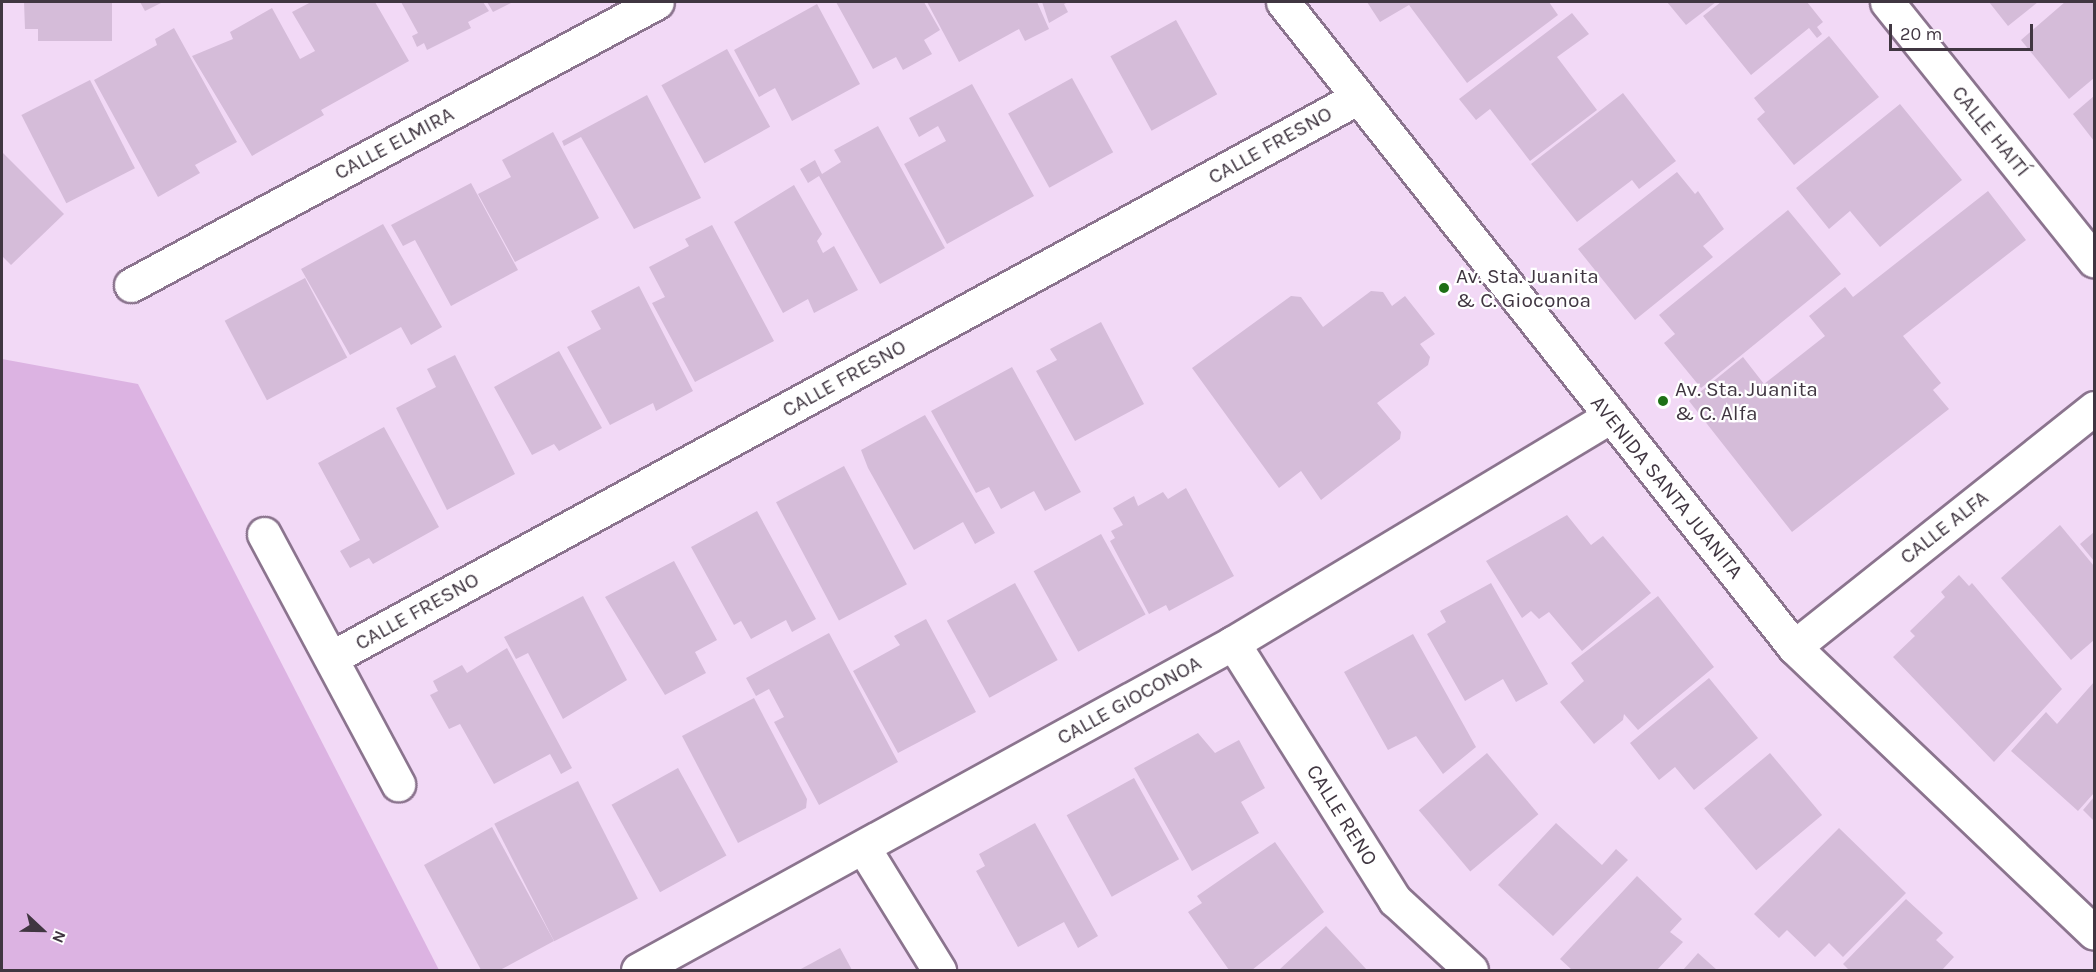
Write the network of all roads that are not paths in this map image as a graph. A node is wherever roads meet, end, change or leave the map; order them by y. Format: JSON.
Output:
{"nodes":[{"id":1,"x":657,"y":2,"type":"edge"},
{"id":2,"x":1283,"y":2,"type":"edge"},
{"id":3,"x":1887,"y":2,"type":"edge"},
{"id":4,"x":1357,"y":98,"type":"junction"},
{"id":5,"x":2094,"y":260,"type":"edge"},
{"id":6,"x":131,"y":285,"type":"dead end"},
{"id":7,"x":2094,"y":408,"type":"edge"},
{"id":8,"x":1611,"y":416,"type":"junction"},
{"id":9,"x":264,"y":534,"type":"dead end"},
{"id":10,"x":1233,"y":643,"type":"junction"},
{"id":11,"x":1794,"y":647,"type":"junction"},
{"id":12,"x":331,"y":658,"type":"junction"},
{"id":13,"x":398,"y":783,"type":"dead end"},
{"id":14,"x":863,"y":847,"type":"junction"},
{"id":15,"x":2094,"y":933,"type":"edge"},
{"id":16,"x":638,"y":970,"type":"edge"},
{"id":17,"x":939,"y":970,"type":"edge"},
{"id":18,"x":1471,"y":970,"type":"edge"}],
"edges":[{"from":1,"to":6,"type":"street","name":"CALLE ELMIRA"},
{"from":2,"to":4,"type":"street","name":"AVENIDA SANTA JUANITA"},
{"from":3,"to":5,"type":"street","name":"CALLE HAITÍ"},
{"from":4,"to":8,"type":"street","name":"AVENIDA SANTA JUANITA"},
{"from":4,"to":12,"type":"street","name":"CALLE FRESNO"},
{"from":7,"to":11,"type":"street","name":"CALLE ALFA"},
{"from":8,"to":10,"type":"street","name":"CALLE GIOCONOA"},
{"from":8,"to":11,"type":"street","name":"AVENIDA SANTA JUANITA"},
{"from":9,"to":12,"type":"street"},
{"from":10,"to":14,"type":"street","name":"CALLE GIOCONOA"},
{"from":10,"to":18,"type":"street","name":"CALLE RENO"},
{"from":11,"to":15,"type":"street","name":"AVENIDA SANTA JUANITA"},
{"from":12,"to":13,"type":"street"},
{"from":14,"to":16,"type":"street","name":"CALLE GIOCONOA"},
{"from":14,"to":17,"type":"street"}]}
